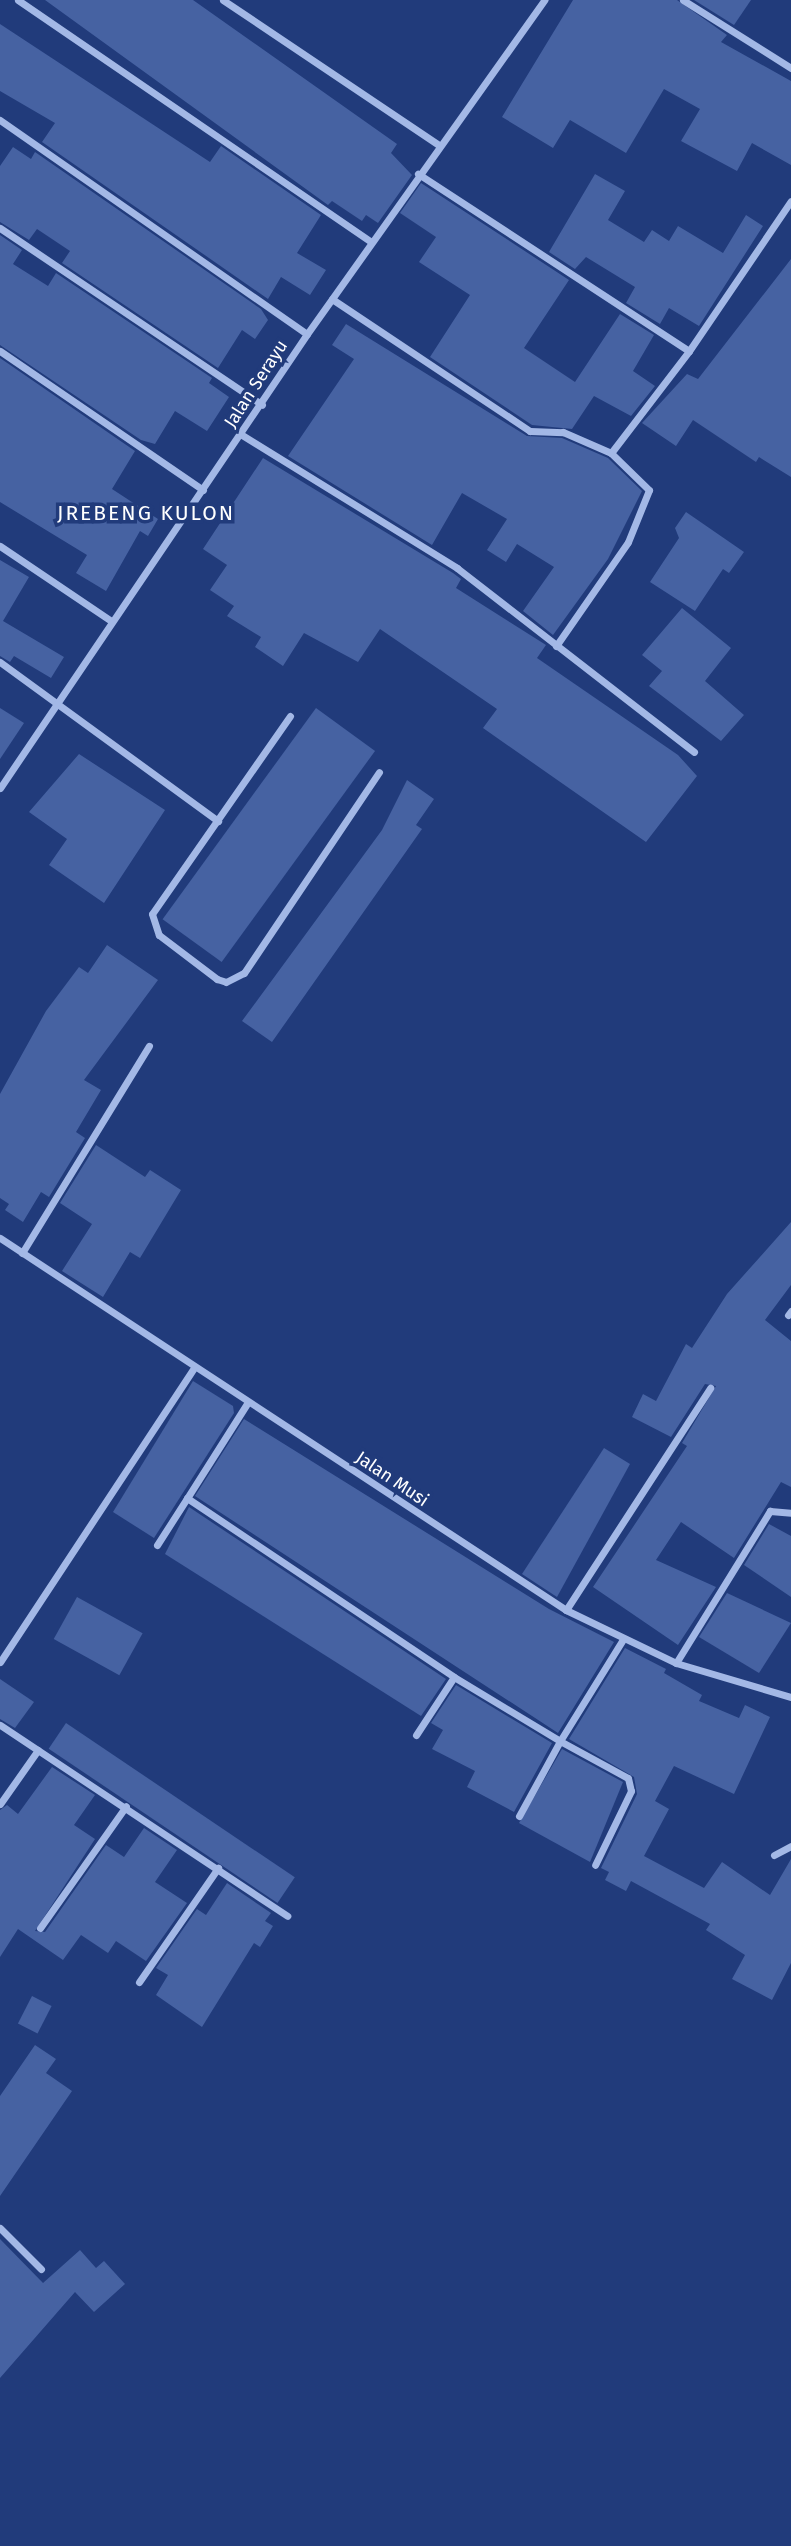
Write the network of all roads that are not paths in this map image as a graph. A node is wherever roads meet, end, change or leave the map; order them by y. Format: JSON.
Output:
{"nodes":[{"id":1,"x":18,"y":0,"type":"edge"},
{"id":2,"x":223,"y":0,"type":"edge"},
{"id":3,"x":544,"y":0,"type":"edge"},
{"id":4,"x":683,"y":0,"type":"edge"},
{"id":5,"x":791,"y":68,"type":"edge"},
{"id":6,"x":0,"y":120,"type":"edge"},
{"id":7,"x":439,"y":145,"type":"junction"},
{"id":8,"x":418,"y":174,"type":"junction"},
{"id":9,"x":791,"y":201,"type":"edge"},
{"id":10,"x":0,"y":228,"type":"edge"},
{"id":11,"x":371,"y":242,"type":"junction"},
{"id":12,"x":332,"y":299,"type":"junction"},
{"id":13,"x":307,"y":334,"type":"junction"},
{"id":14,"x":0,"y":351,"type":"edge"},
{"id":15,"x":689,"y":351,"type":"junction"},
{"id":16,"x":262,"y":405,"type":"junction"},
{"id":17,"x":242,"y":435,"type":"junction"},
{"id":18,"x":611,"y":453,"type":"junction"},
{"id":19,"x":204,"y":490,"type":"junction"},
{"id":20,"x":0,"y":546,"type":"edge"},
{"id":21,"x":111,"y":621,"type":"junction"},
{"id":22,"x":556,"y":646,"type":"junction"},
{"id":23,"x":0,"y":662,"type":"edge"},
{"id":24,"x":58,"y":701,"type":"junction"},
{"id":25,"x":290,"y":716,"type":"dead end"},
{"id":26,"x":694,"y":752,"type":"dead end"},
{"id":27,"x":379,"y":772,"type":"dead end"},
{"id":28,"x":0,"y":788,"type":"edge"},
{"id":29,"x":218,"y":821,"type":"junction"},
{"id":30,"x":149,"y":1046,"type":"dead end"},
{"id":31,"x":0,"y":1238,"type":"edge"},
{"id":32,"x":22,"y":1253,"type":"junction"},
{"id":33,"x":193,"y":1369,"type":"junction"},
{"id":34,"x":710,"y":1388,"type":"dead end"},
{"id":35,"x":248,"y":1402,"type":"junction"},
{"id":36,"x":187,"y":1498,"type":"junction"},
{"id":37,"x":791,"y":1513,"type":"edge"},
{"id":38,"x":157,"y":1545,"type":"dead end"},
{"id":39,"x":566,"y":1610,"type":"junction"},
{"id":40,"x":622,"y":1641,"type":"junction"},
{"id":41,"x":0,"y":1662,"type":"edge"},
{"id":42,"x":676,"y":1663,"type":"junction"},
{"id":43,"x":454,"y":1676,"type":"junction"},
{"id":44,"x":791,"y":1696,"type":"edge"},
{"id":45,"x":0,"y":1725,"type":"edge"},
{"id":46,"x":416,"y":1735,"type":"dead end"},
{"id":47,"x":560,"y":1741,"type":"junction"},
{"id":48,"x":38,"y":1750,"type":"junction"},
{"id":49,"x":0,"y":1804,"type":"edge"},
{"id":50,"x":125,"y":1806,"type":"junction"},
{"id":51,"x":519,"y":1816,"type":"dead end"},
{"id":52,"x":791,"y":1846,"type":"edge"},
{"id":53,"x":774,"y":1854,"type":"dead end"},
{"id":54,"x":595,"y":1865,"type":"dead end"},
{"id":55,"x":218,"y":1868,"type":"junction"},
{"id":56,"x":287,"y":1916,"type":"dead end"},
{"id":57,"x":40,"y":1928,"type":"dead end"},
{"id":58,"x":139,"y":1982,"type":"dead end"},
{"id":59,"x":0,"y":2228,"type":"edge"},
{"id":60,"x":41,"y":2269,"type":"dead end"}],
"edges":[{"from":1,"to":11,"type":"street"},
{"from":2,"to":7,"type":"street"},
{"from":3,"to":7,"type":"street","name":"Jalan Serayu"},
{"from":4,"to":5,"type":"street"},
{"from":6,"to":13,"type":"street"},
{"from":7,"to":8,"type":"street","name":"Jalan Serayu"},
{"from":8,"to":11,"type":"street","name":"Jalan Serayu"},
{"from":8,"to":15,"type":"street"},
{"from":9,"to":15,"type":"street"},
{"from":10,"to":16,"type":"street"},
{"from":11,"to":12,"type":"street","name":"Jalan Serayu"},
{"from":12,"to":13,"type":"street","name":"Jalan Serayu"},
{"from":12,"to":18,"type":"street"},
{"from":13,"to":16,"type":"street","name":"Jalan Serayu"},
{"from":14,"to":19,"type":"street"},
{"from":15,"to":18,"type":"street"},
{"from":16,"to":17,"type":"street","name":"Jalan Serayu"},
{"from":17,"to":19,"type":"street","name":"Jalan Serayu"},
{"from":17,"to":22,"type":"street"},
{"from":18,"to":22,"type":"street"},
{"from":19,"to":21,"type":"street","name":"Jalan Serayu"},
{"from":20,"to":21,"type":"street"},
{"from":21,"to":24,"type":"street","name":"Jalan Serayu"},
{"from":22,"to":26,"type":"street"},
{"from":23,"to":24,"type":"street"},
{"from":24,"to":28,"type":"street","name":"Jalan Serayu"},
{"from":24,"to":29,"type":"street"},
{"from":25,"to":29,"type":"street"},
{"from":27,"to":29,"type":"street"},
{"from":30,"to":32,"type":"street"},
{"from":31,"to":32,"type":"street","name":"Jalan Musi"},
{"from":32,"to":33,"type":"street","name":"Jalan Musi"},
{"from":33,"to":35,"type":"street","name":"Jalan Musi"},
{"from":33,"to":41,"type":"street"},
{"from":34,"to":39,"type":"street"},
{"from":35,"to":36,"type":"street"},
{"from":35,"to":39,"type":"street","name":"Jalan Musi"},
{"from":36,"to":38,"type":"street"},
{"from":36,"to":43,"type":"street"},
{"from":37,"to":42,"type":"street"},
{"from":39,"to":40,"type":"street","name":"Jalan Musi"},
{"from":40,"to":42,"type":"street","name":"Jalan Musi"},
{"from":40,"to":47,"type":"street"},
{"from":42,"to":44,"type":"street","name":"Jalan Musi"},
{"from":43,"to":46,"type":"street"},
{"from":43,"to":47,"type":"street"},
{"from":45,"to":48,"type":"street"},
{"from":47,"to":51,"type":"street"},
{"from":47,"to":54,"type":"street"},
{"from":48,"to":49,"type":"street"},
{"from":48,"to":50,"type":"street"},
{"from":50,"to":55,"type":"street"},
{"from":50,"to":57,"type":"street"},
{"from":52,"to":53,"type":"street"},
{"from":55,"to":56,"type":"street"},
{"from":55,"to":58,"type":"street"},
{"from":59,"to":60,"type":"street"}]}
